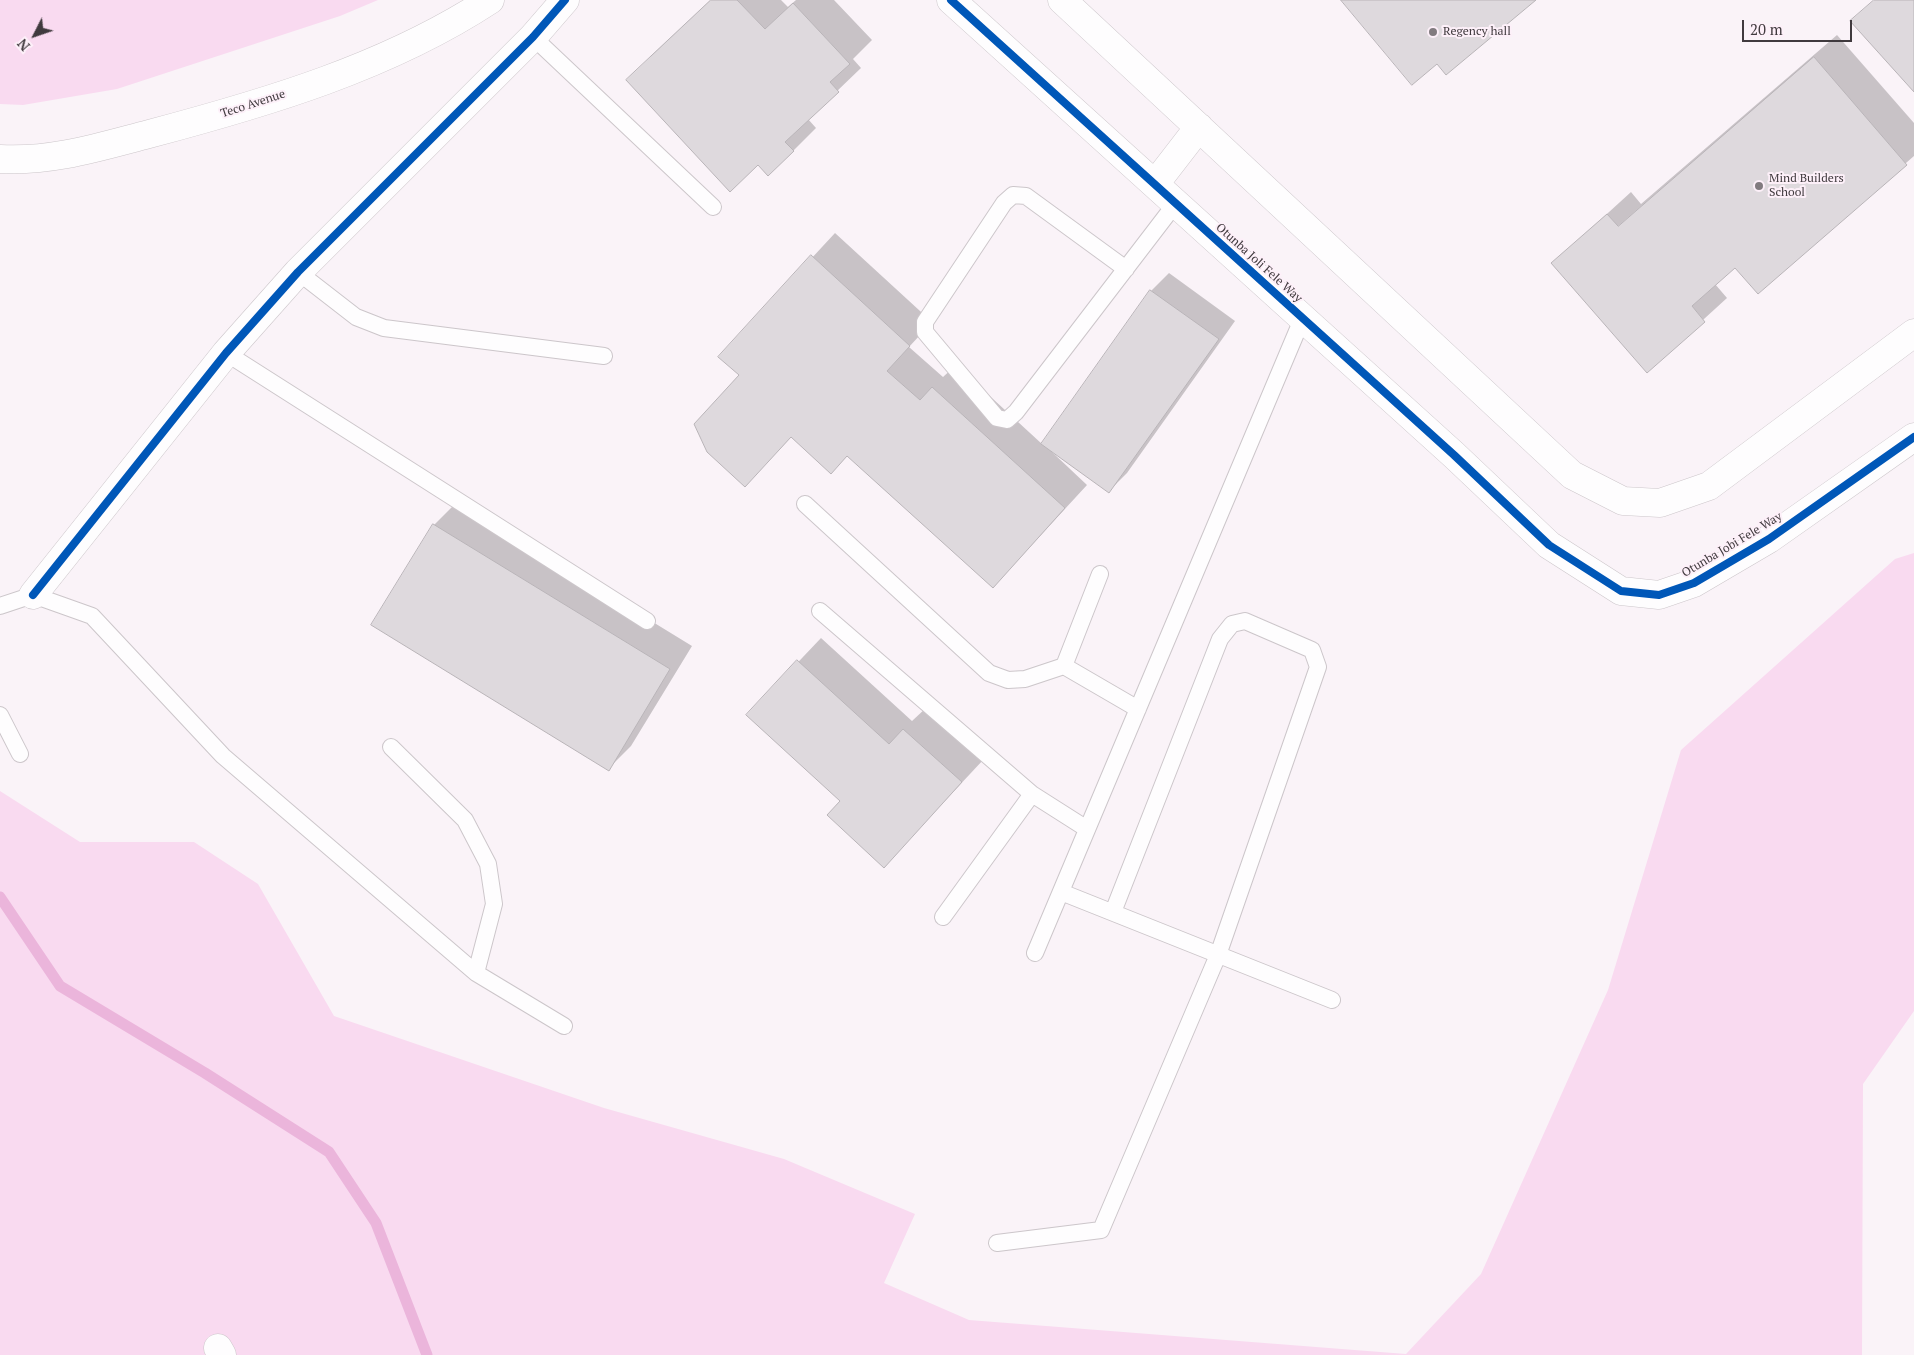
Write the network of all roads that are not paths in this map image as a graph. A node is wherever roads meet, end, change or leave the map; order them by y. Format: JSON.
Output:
{"nodes":[{"id":1,"x":490,"y":0,"type":"edge"},
{"id":2,"x":565,"y":0,"type":"edge"},
{"id":3,"x":952,"y":0,"type":"edge"},
{"id":4,"x":1062,"y":0,"type":"edge"},
{"id":5,"x":533,"y":37,"type":"junction"},
{"id":6,"x":1198,"y":127,"type":"junction"},
{"id":7,"x":0,"y":158,"type":"edge"},
{"id":8,"x":1155,"y":184,"type":"junction"},
{"id":9,"x":1176,"y":203,"type":"junction"},
{"id":10,"x":713,"y":207,"type":"dead end"},
{"id":11,"x":1126,"y":269,"type":"junction"},
{"id":12,"x":298,"y":272,"type":"junction"},
{"id":13,"x":1302,"y":317,"type":"junction"},
{"id":14,"x":1914,"y":334,"type":"edge"},
{"id":15,"x":226,"y":353,"type":"junction"},
{"id":16,"x":604,"y":356,"type":"dead end"},
{"id":17,"x":1914,"y":437,"type":"edge"},
{"id":18,"x":805,"y":504,"type":"dead end"},
{"id":19,"x":1549,"y":545,"type":"joint"},
{"id":20,"x":1100,"y":574,"type":"dead end"},
{"id":21,"x":33,"y":595,"type":"junction"},
{"id":22,"x":0,"y":606,"type":"edge"},
{"id":23,"x":820,"y":611,"type":"dead end"},
{"id":24,"x":647,"y":621,"type":"dead end"},
{"id":25,"x":1064,"y":666,"type":"junction"},
{"id":26,"x":1138,"y":709,"type":"junction"},
{"id":27,"x":0,"y":715,"type":"edge"},
{"id":28,"x":391,"y":747,"type":"dead end"},
{"id":29,"x":20,"y":754,"type":"dead end"},
{"id":30,"x":1032,"y":794,"type":"junction"},
{"id":31,"x":1088,"y":829,"type":"junction"},
{"id":32,"x":1061,"y":892,"type":"junction"},
{"id":33,"x":1113,"y":912,"type":"junction"},
{"id":34,"x":943,"y":917,"type":"dead end"},
{"id":35,"x":1035,"y":953,"type":"dead end"},
{"id":36,"x":1218,"y":954,"type":"junction"},
{"id":37,"x":476,"y":973,"type":"junction"},
{"id":38,"x":1332,"y":1000,"type":"dead end"},
{"id":39,"x":564,"y":1026,"type":"dead end"},
{"id":40,"x":997,"y":1243,"type":"dead end"}],
"edges":[{"from":1,"to":7,"type":"street","name":"Teco Avenue"},
{"from":2,"to":5,"type":"street"},
{"from":3,"to":8,"type":"street","name":"Otunba Joli Fele Way"},
{"from":4,"to":6,"type":"street"},
{"from":5,"to":10,"type":"lane"},
{"from":5,"to":12,"type":"street"},
{"from":6,"to":8,"type":"street"},
{"from":6,"to":14,"type":"street"},
{"from":8,"to":9,"type":"street","name":"Otunba Joli Fele Way"},
{"from":9,"to":11,"type":"lane"},
{"from":9,"to":13,"type":"street","name":"Otunba Joli Fele Way"},
{"from":11,"to":11,"type":"lane"},
{"from":12,"to":15,"type":"street"},
{"from":12,"to":16,"type":"lane"},
{"from":13,"to":19,"type":"street","name":"Otunba Joli Fele Way"},
{"from":13,"to":26,"type":"lane"},
{"from":15,"to":21,"type":"street"},
{"from":15,"to":24,"type":"lane"},
{"from":17,"to":19,"type":"street","name":"Otunba Jobi Fele Way"},
{"from":18,"to":25,"type":"lane"},
{"from":20,"to":25,"type":"lane"},
{"from":21,"to":22,"type":"lane"},
{"from":21,"to":37,"type":"lane"},
{"from":23,"to":30,"type":"lane"},
{"from":25,"to":26,"type":"lane"},
{"from":26,"to":31,"type":"lane"},
{"from":27,"to":29,"type":"lane"},
{"from":28,"to":37,"type":"lane"},
{"from":30,"to":31,"type":"lane"},
{"from":30,"to":34,"type":"lane"},
{"from":31,"to":32,"type":"lane"},
{"from":32,"to":33,"type":"lane"},
{"from":32,"to":35,"type":"lane"},
{"from":33,"to":36,"type":"lane"},
{"from":33,"to":36,"type":"lane"},
{"from":36,"to":38,"type":"lane"},
{"from":36,"to":40,"type":"lane"},
{"from":37,"to":39,"type":"lane"}]}
